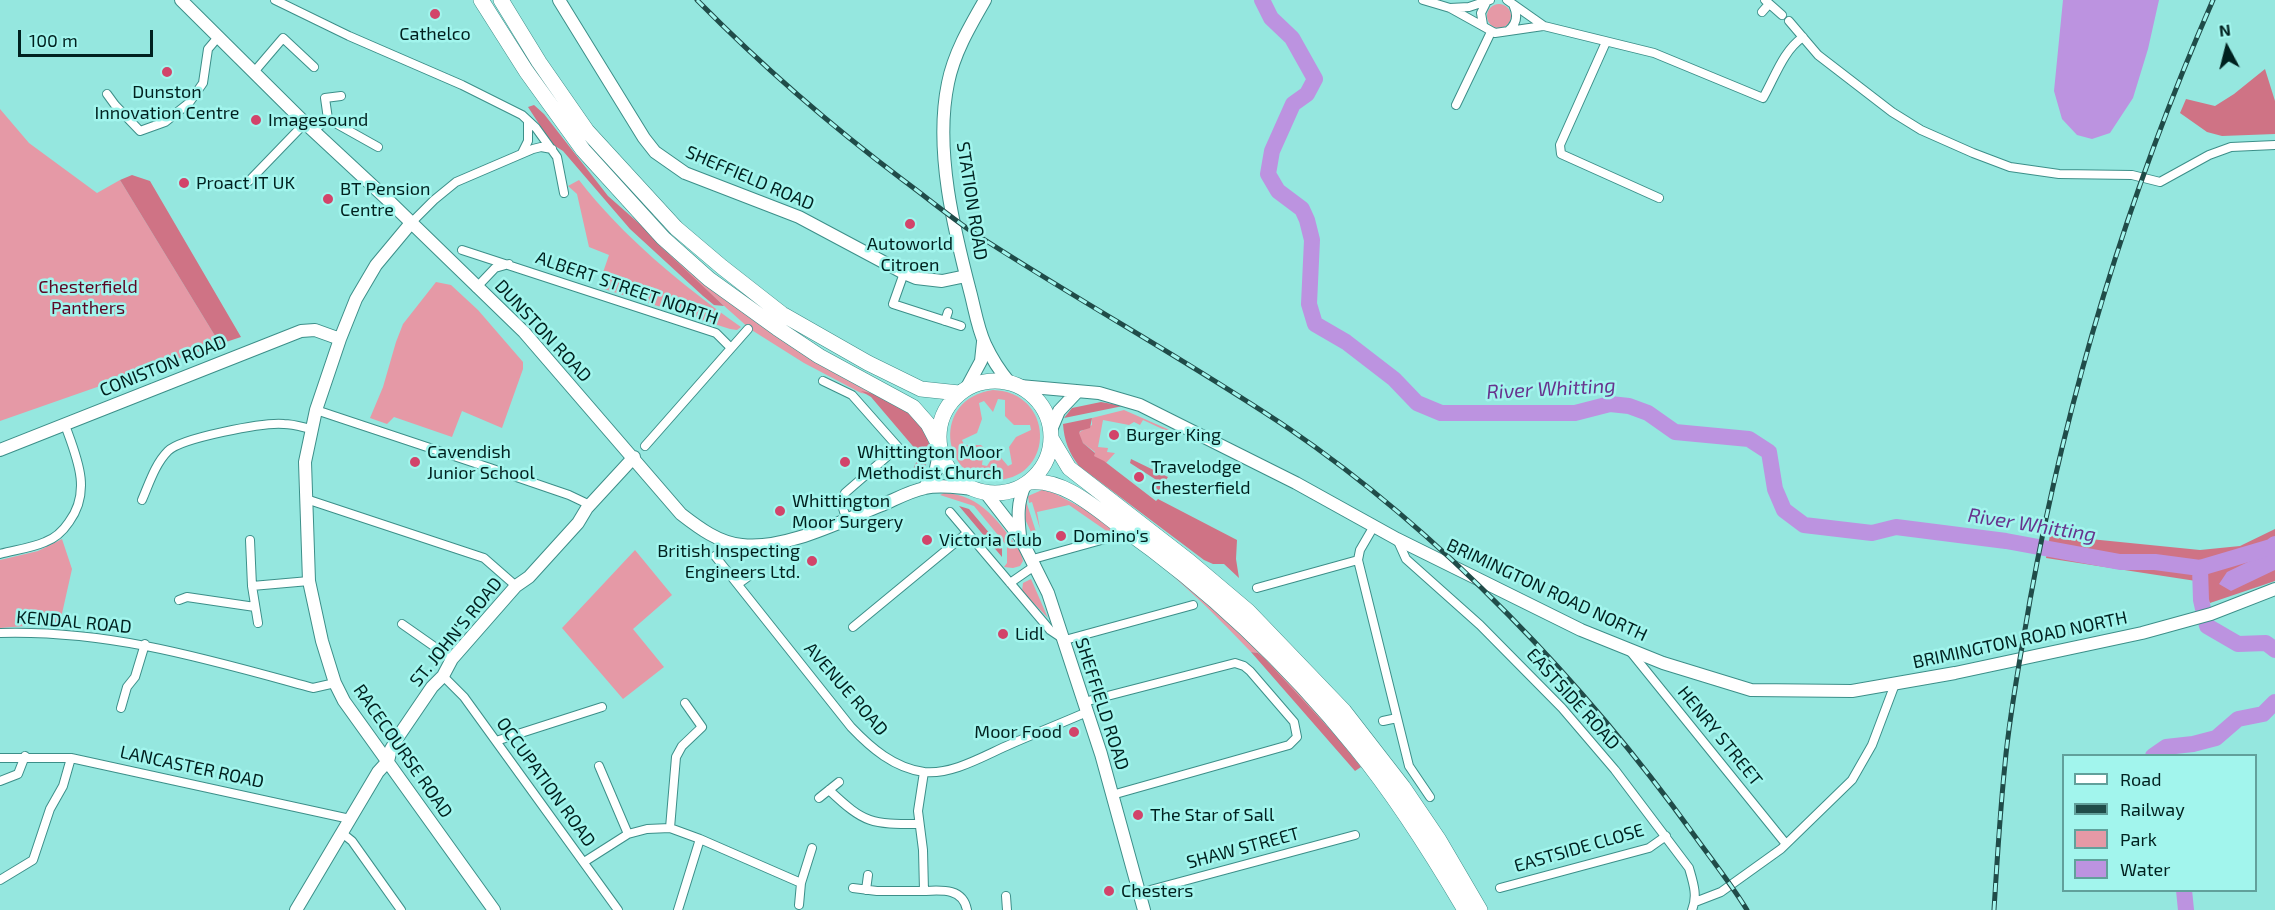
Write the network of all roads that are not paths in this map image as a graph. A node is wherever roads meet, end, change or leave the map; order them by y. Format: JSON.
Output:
{"nodes":[{"id":1,"x":182,"y":0,"type":"edge"},
{"id":2,"x":275,"y":0,"type":"edge"},
{"id":3,"x":481,"y":0,"type":"edge"},
{"id":4,"x":501,"y":0,"type":"edge"},
{"id":5,"x":559,"y":0,"type":"edge"},
{"id":6,"x":985,"y":0,"type":"edge"},
{"id":7,"x":1423,"y":0,"type":"edge"},
{"id":8,"x":1507,"y":0,"type":"edge"},
{"id":9,"x":1488,"y":1,"type":"edge"},
{"id":10,"x":1767,"y":2,"type":"edge"},
{"id":11,"x":1514,"y":7,"type":"junction"},
{"id":12,"x":1450,"y":8,"type":"junction"},
{"id":13,"x":1762,"y":12,"type":"dead end"},
{"id":14,"x":1484,"y":25,"type":"junction"},
{"id":15,"x":1544,"y":26,"type":"junction"},
{"id":16,"x":1508,"y":31,"type":"junction"},
{"id":17,"x":1491,"y":32,"type":"junction"},
{"id":18,"x":219,"y":36,"type":"junction"},
{"id":19,"x":1803,"y":37,"type":"junction"},
{"id":20,"x":1606,"y":42,"type":"junction"},
{"id":21,"x":314,"y":67,"type":"dead end"},
{"id":22,"x":254,"y":72,"type":"junction"},
{"id":23,"x":107,"y":94,"type":"dead end"},
{"id":24,"x":341,"y":96,"type":"dead end"},
{"id":25,"x":1456,"y":105,"type":"dead end"},
{"id":26,"x":328,"y":119,"type":"junction"},
{"id":27,"x":528,"y":122,"type":"junction"},
{"id":28,"x":309,"y":127,"type":"junction"},
{"id":29,"x":2275,"y":145,"type":"edge"},
{"id":30,"x":378,"y":147,"type":"dead end"},
{"id":31,"x":552,"y":149,"type":"junction"},
{"id":32,"x":522,"y":154,"type":"junction"},
{"id":33,"x":249,"y":181,"type":"dead end"},
{"id":34,"x":564,"y":193,"type":"dead end"},
{"id":35,"x":1659,"y":198,"type":"dead end"},
{"id":36,"x":411,"y":223,"type":"junction"},
{"id":37,"x":462,"y":250,"type":"dead end"},
{"id":38,"x":510,"y":264,"type":"junction"},
{"id":39,"x":904,"y":273,"type":"junction"},
{"id":40,"x":966,"y":276,"type":"junction"},
{"id":41,"x":476,"y":288,"type":"junction"},
{"id":42,"x":961,"y":326,"type":"dead end"},
{"id":43,"x":748,"y":329,"type":"dead end"},
{"id":44,"x":340,"y":339,"type":"junction"},
{"id":45,"x":984,"y":342,"type":"junction"},
{"id":46,"x":730,"y":348,"type":"junction"},
{"id":47,"x":823,"y":381,"type":"dead end"},
{"id":48,"x":1015,"y":384,"type":"junction"},
{"id":49,"x":963,"y":390,"type":"junction"},
{"id":50,"x":1077,"y":392,"type":"junction"},
{"id":51,"x":316,"y":410,"type":"junction"},
{"id":52,"x":65,"y":425,"type":"junction"},
{"id":53,"x":311,"y":429,"type":"junction"},
{"id":54,"x":1051,"y":434,"type":"junction"},
{"id":55,"x":645,"y":446,"type":"dead end"},
{"id":56,"x":898,"y":447,"type":"junction"},
{"id":57,"x":940,"y":447,"type":"junction"},
{"id":58,"x":0,"y":450,"type":"edge"},
{"id":59,"x":905,"y":455,"type":"dead end"},
{"id":60,"x":633,"y":457,"type":"junction"},
{"id":61,"x":1027,"y":484,"type":"junction"},
{"id":62,"x":924,"y":488,"type":"junction"},
{"id":63,"x":980,"y":491,"type":"junction"},
{"id":64,"x":306,"y":499,"type":"junction"},
{"id":65,"x":142,"y":500,"type":"dead end"},
{"id":66,"x":590,"y":505,"type":"junction"},
{"id":67,"x":950,"y":512,"type":"dead end"},
{"id":68,"x":847,"y":518,"type":"junction"},
{"id":69,"x":1374,"y":526,"type":"junction"},
{"id":70,"x":967,"y":533,"type":"junction"},
{"id":71,"x":1020,"y":537,"type":"junction"},
{"id":72,"x":1396,"y":539,"type":"junction"},
{"id":73,"x":250,"y":540,"type":"dead end"},
{"id":74,"x":1105,"y":540,"type":"dead end"},
{"id":75,"x":0,"y":554,"type":"edge"},
{"id":76,"x":715,"y":556,"type":"dead end"},
{"id":77,"x":1358,"y":560,"type":"junction"},
{"id":78,"x":1034,"y":562,"type":"junction"},
{"id":79,"x":749,"y":576,"type":"dead end"},
{"id":80,"x":309,"y":581,"type":"junction"},
{"id":81,"x":1010,"y":583,"type":"junction"},
{"id":82,"x":738,"y":584,"type":"junction"},
{"id":83,"x":252,"y":586,"type":"junction"},
{"id":84,"x":516,"y":586,"type":"junction"},
{"id":85,"x":1257,"y":588,"type":"dead end"},
{"id":86,"x":2275,"y":590,"type":"edge"},
{"id":87,"x":179,"y":600,"type":"dead end"},
{"id":88,"x":1193,"y":605,"type":"dead end"},
{"id":89,"x":255,"y":607,"type":"junction"},
{"id":90,"x":258,"y":623,"type":"dead end"},
{"id":91,"x":402,"y":624,"type":"dead end"},
{"id":92,"x":853,"y":627,"type":"dead end"},
{"id":93,"x":0,"y":633,"type":"edge"},
{"id":94,"x":1065,"y":640,"type":"junction"},
{"id":95,"x":145,"y":644,"type":"junction"},
{"id":96,"x":1628,"y":649,"type":"junction"},
{"id":97,"x":452,"y":659,"type":"junction"},
{"id":98,"x":443,"y":676,"type":"junction"},
{"id":99,"x":335,"y":683,"type":"junction"},
{"id":100,"x":1895,"y":684,"type":"junction"},
{"id":101,"x":685,"y":703,"type":"dead end"},
{"id":102,"x":602,"y":707,"type":"dead end"},
{"id":103,"x":1085,"y":707,"type":"junction"},
{"id":104,"x":121,"y":708,"type":"dead end"},
{"id":105,"x":1396,"y":718,"type":"junction"},
{"id":106,"x":1383,"y":721,"type":"dead end"},
{"id":107,"x":496,"y":741,"type":"junction"},
{"id":108,"x":25,"y":756,"type":"junction"},
{"id":109,"x":0,"y":758,"type":"edge"},
{"id":110,"x":71,"y":758,"type":"junction"},
{"id":111,"x":388,"y":761,"type":"junction"},
{"id":112,"x":599,"y":766,"type":"dead end"},
{"id":113,"x":924,"y":772,"type":"junction"},
{"id":114,"x":0,"y":781,"type":"edge"},
{"id":115,"x":839,"y":782,"type":"dead end"},
{"id":116,"x":829,"y":790,"type":"junction"},
{"id":117,"x":1112,"y":795,"type":"junction"},
{"id":118,"x":1430,"y":797,"type":"dead end"},
{"id":119,"x":819,"y":798,"type":"dead end"},
{"id":120,"x":350,"y":819,"type":"junction"},
{"id":121,"x":919,"y":824,"type":"junction"},
{"id":122,"x":670,"y":828,"type":"junction"},
{"id":123,"x":342,"y":833,"type":"junction"},
{"id":124,"x":627,"y":834,"type":"junction"},
{"id":125,"x":1355,"y":835,"type":"dead end"},
{"id":126,"x":1666,"y":836,"type":"junction"},
{"id":127,"x":700,"y":839,"type":"junction"},
{"id":128,"x":1786,"y":844,"type":"junction"},
{"id":129,"x":812,"y":848,"type":"dead end"},
{"id":130,"x":584,"y":862,"type":"junction"},
{"id":131,"x":868,"y":875,"type":"dead end"},
{"id":132,"x":0,"y":880,"type":"edge"},
{"id":133,"x":801,"y":883,"type":"junction"},
{"id":134,"x":853,"y":888,"type":"dead end"},
{"id":135,"x":1500,"y":888,"type":"dead end"},
{"id":136,"x":866,"y":890,"type":"junction"},
{"id":137,"x":924,"y":891,"type":"junction"},
{"id":138,"x":1139,"y":893,"type":"junction"},
{"id":139,"x":1006,"y":896,"type":"dead end"},
{"id":140,"x":798,"y":905,"type":"dead end"},
{"id":141,"x":1694,"y":906,"type":"edge"},
{"id":142,"x":296,"y":910,"type":"edge"},
{"id":143,"x":401,"y":910,"type":"edge"},
{"id":144,"x":494,"y":910,"type":"edge"},
{"id":145,"x":618,"y":910,"type":"edge"},
{"id":146,"x":678,"y":910,"type":"edge"},
{"id":147,"x":967,"y":910,"type":"edge"},
{"id":148,"x":1000,"y":910,"type":"edge"},
{"id":149,"x":1007,"y":910,"type":"edge"},
{"id":150,"x":1144,"y":910,"type":"edge"},
{"id":151,"x":1465,"y":910,"type":"edge"},
{"id":152,"x":1480,"y":910,"type":"edge"}],
"edges":[{"from":1,"to":18,"type":"main road","name":"DUNSTON ROAD"},
{"from":2,"to":27,"type":"street"},
{"from":3,"to":57,"type":"highway"},
{"from":4,"to":49,"type":"highway"},
{"from":5,"to":39,"type":"main road","name":"SHEFFIELD ROAD"},
{"from":6,"to":40,"type":"main road","name":"STATION ROAD"},
{"from":7,"to":12,"type":"street"},
{"from":8,"to":11,"type":"street"},
{"from":9,"to":12,"type":"street"},
{"from":9,"to":14,"type":"street"},
{"from":10,"to":13,"type":"street"},
{"from":10,"to":19,"type":"street"},
{"from":11,"to":15,"type":"street"},
{"from":11,"to":16,"type":"street"},
{"from":12,"to":14,"type":"street"},
{"from":14,"to":17,"type":"street"},
{"from":15,"to":16,"type":"street"},
{"from":15,"to":20,"type":"street"},
{"from":16,"to":17,"type":"street"},
{"from":17,"to":25,"type":"street"},
{"from":18,"to":22,"type":"main road","name":"DUNSTON ROAD"},
{"from":18,"to":23,"type":"street"},
{"from":19,"to":20,"type":"street"},
{"from":19,"to":29,"type":"street"},
{"from":20,"to":35,"type":"street"},
{"from":21,"to":22,"type":"street"},
{"from":22,"to":28,"type":"main road","name":"DUNSTON ROAD"},
{"from":24,"to":26,"type":"street"},
{"from":26,"to":28,"type":"street"},
{"from":26,"to":30,"type":"street"},
{"from":27,"to":31,"type":"street"},
{"from":27,"to":32,"type":"street"},
{"from":28,"to":33,"type":"street"},
{"from":28,"to":36,"type":"main road","name":"DUNSTON ROAD"},
{"from":31,"to":32,"type":"street","name":"RACECOURSE ROAD"},
{"from":31,"to":34,"type":"street"},
{"from":32,"to":36,"type":"street","name":"RACECOURSE ROAD"},
{"from":36,"to":41,"type":"main road","name":"DUNSTON ROAD"},
{"from":36,"to":44,"type":"main road","name":"RACECOURSE ROAD"},
{"from":37,"to":38,"type":"street","name":"ALBERT STREET NORTH"},
{"from":38,"to":41,"type":"street","name":"ALBERT STREET NORTH"},
{"from":38,"to":46,"type":"street","name":"ALBERT STREET NORTH"},
{"from":39,"to":40,"type":"main road","name":"SHEFFIELD ROAD"},
{"from":39,"to":42,"type":"street"},
{"from":40,"to":45,"type":"main road","name":"STATION ROAD"},
{"from":41,"to":60,"type":"main road","name":"DUNSTON ROAD"},
{"from":43,"to":46,"type":"street"},
{"from":44,"to":51,"type":"main road","name":"RACECOURSE ROAD"},
{"from":44,"to":52,"type":"main road","name":"CONISTON ROAD"},
{"from":45,"to":48,"type":"main road","name":"STATION ROAD"},
{"from":45,"to":49,"type":"main road"},
{"from":46,"to":55,"type":"street"},
{"from":47,"to":56,"type":"street"},
{"from":48,"to":49,"type":"highway"},
{"from":48,"to":50,"type":"main road","name":"BRIMINGTON ROAD NORTH"},
{"from":48,"to":54,"type":"highway"},
{"from":49,"to":57,"type":"highway"},
{"from":50,"to":54,"type":"main road"},
{"from":50,"to":69,"type":"main road","name":"BRIMINGTON ROAD NORTH"},
{"from":51,"to":53,"type":"main road","name":"RACECOURSE ROAD"},
{"from":51,"to":66,"type":"street"},
{"from":52,"to":58,"type":"main road","name":"CONISTON ROAD"},
{"from":52,"to":75,"type":"street"},
{"from":53,"to":64,"type":"main road","name":"RACECOURSE ROAD"},
{"from":53,"to":65,"type":"street"},
{"from":54,"to":61,"type":"highway"},
{"from":54,"to":152,"type":"highway"},
{"from":56,"to":59,"type":"street"},
{"from":56,"to":68,"type":"street"},
{"from":57,"to":62,"type":"main road"},
{"from":57,"to":63,"type":"highway"},
{"from":60,"to":66,"type":"main road","name":"ST. JOHN'S ROAD"},
{"from":60,"to":68,"type":"main road","name":"DUNSTON ROAD"},
{"from":61,"to":63,"type":"highway"},
{"from":61,"to":71,"type":"main road"},
{"from":61,"to":151,"type":"highway"},
{"from":62,"to":63,"type":"main road","name":"DUNSTON ROAD"},
{"from":62,"to":68,"type":"main road","name":"DUNSTON ROAD"},
{"from":63,"to":71,"type":"main road"},
{"from":64,"to":80,"type":"main road","name":"RACECOURSE ROAD"},
{"from":64,"to":84,"type":"street"},
{"from":66,"to":84,"type":"main road","name":"ST. JOHN'S ROAD"},
{"from":67,"to":70,"type":"street","name":"SHEFFIELD ROAD"},
{"from":69,"to":72,"type":"main road","name":"BRIMINGTON ROAD NORTH"},
{"from":69,"to":77,"type":"street"},
{"from":70,"to":81,"type":"street","name":"SHEFFIELD ROAD"},
{"from":70,"to":92,"type":"street"},
{"from":71,"to":78,"type":"main road"},
{"from":72,"to":96,"type":"main road","name":"BRIMINGTON ROAD NORTH"},
{"from":72,"to":126,"type":"street","name":"EASTSIDE ROAD"},
{"from":73,"to":83,"type":"street"},
{"from":74,"to":78,"type":"street"},
{"from":76,"to":82,"type":"street","name":"AVENUE ROAD"},
{"from":77,"to":85,"type":"street"},
{"from":77,"to":105,"type":"street"},
{"from":78,"to":81,"type":"street"},
{"from":78,"to":94,"type":"main road"},
{"from":79,"to":82,"type":"street"},
{"from":80,"to":83,"type":"street"},
{"from":80,"to":99,"type":"main road","name":"RACECOURSE ROAD"},
{"from":81,"to":94,"type":"street","name":"SHEFFIELD ROAD"},
{"from":82,"to":113,"type":"street","name":"AVENUE ROAD"},
{"from":83,"to":89,"type":"street"},
{"from":84,"to":97,"type":"main road","name":"ST. JOHN'S ROAD"},
{"from":86,"to":100,"type":"main road","name":"BRIMINGTON ROAD NORTH"},
{"from":87,"to":89,"type":"street"},
{"from":88,"to":94,"type":"street"},
{"from":89,"to":90,"type":"street"},
{"from":91,"to":97,"type":"street"},
{"from":93,"to":95,"type":"street","name":"KENDAL ROAD"},
{"from":94,"to":103,"type":"main road","name":"SHEFFIELD ROAD"},
{"from":95,"to":99,"type":"street","name":"KENDAL ROAD"},
{"from":95,"to":104,"type":"street"},
{"from":96,"to":100,"type":"main road","name":"BRIMINGTON ROAD NORTH"},
{"from":96,"to":128,"type":"street","name":"HENRY STREET"},
{"from":97,"to":98,"type":"main road","name":"ST. JOHN'S ROAD"},
{"from":98,"to":107,"type":"street","name":"OCCUPATION ROAD"},
{"from":98,"to":111,"type":"main road","name":"ST. JOHN'S ROAD"},
{"from":99,"to":111,"type":"main road","name":"RACECOURSE ROAD"},
{"from":100,"to":128,"type":"street"},
{"from":101,"to":122,"type":"street"},
{"from":102,"to":107,"type":"street"},
{"from":103,"to":113,"type":"street","name":"AVENUE ROAD"},
{"from":103,"to":117,"type":"main road","name":"SHEFFIELD ROAD"},
{"from":103,"to":117,"type":"street","name":"AVENUE ROAD"},
{"from":105,"to":106,"type":"street"},
{"from":105,"to":118,"type":"street"},
{"from":107,"to":130,"type":"street","name":"OCCUPATION ROAD"},
{"from":108,"to":109,"type":"street","name":"LANCASTER ROAD"},
{"from":108,"to":110,"type":"street","name":"LANCASTER ROAD"},
{"from":108,"to":114,"type":"street"},
{"from":110,"to":120,"type":"street","name":"LANCASTER ROAD"},
{"from":110,"to":132,"type":"street"},
{"from":111,"to":120,"type":"main road","name":"ST. JOHN'S ROAD"},
{"from":111,"to":144,"type":"main road","name":"RACECOURSE ROAD"},
{"from":112,"to":124,"type":"street"},
{"from":113,"to":121,"type":"street"},
{"from":115,"to":116,"type":"street"},
{"from":116,"to":119,"type":"street"},
{"from":116,"to":121,"type":"street"},
{"from":117,"to":138,"type":"main road","name":"SHEFFIELD ROAD"},
{"from":120,"to":123,"type":"main road","name":"ST. JOHN'S ROAD"},
{"from":121,"to":137,"type":"street"},
{"from":122,"to":124,"type":"street"},
{"from":122,"to":127,"type":"street"},
{"from":123,"to":142,"type":"main road","name":"ST. JOHN'S ROAD"},
{"from":123,"to":143,"type":"street"},
{"from":124,"to":130,"type":"street"},
{"from":125,"to":138,"type":"street","name":"SHAW STREET"},
{"from":126,"to":135,"type":"street","name":"EASTSIDE CLOSE"},
{"from":126,"to":141,"type":"street","name":"EASTSIDE ROAD"},
{"from":127,"to":133,"type":"street"},
{"from":127,"to":146,"type":"street"},
{"from":128,"to":141,"type":"street"},
{"from":129,"to":133,"type":"street"},
{"from":130,"to":145,"type":"street","name":"OCCUPATION ROAD"},
{"from":131,"to":136,"type":"street"},
{"from":133,"to":140,"type":"street"},
{"from":134,"to":136,"type":"street"},
{"from":136,"to":137,"type":"street"},
{"from":137,"to":147,"type":"street"},
{"from":138,"to":150,"type":"main road","name":"SHEFFIELD ROAD"},
{"from":139,"to":149,"type":"street"},
{"from":148,"to":149,"type":"street"}]}
